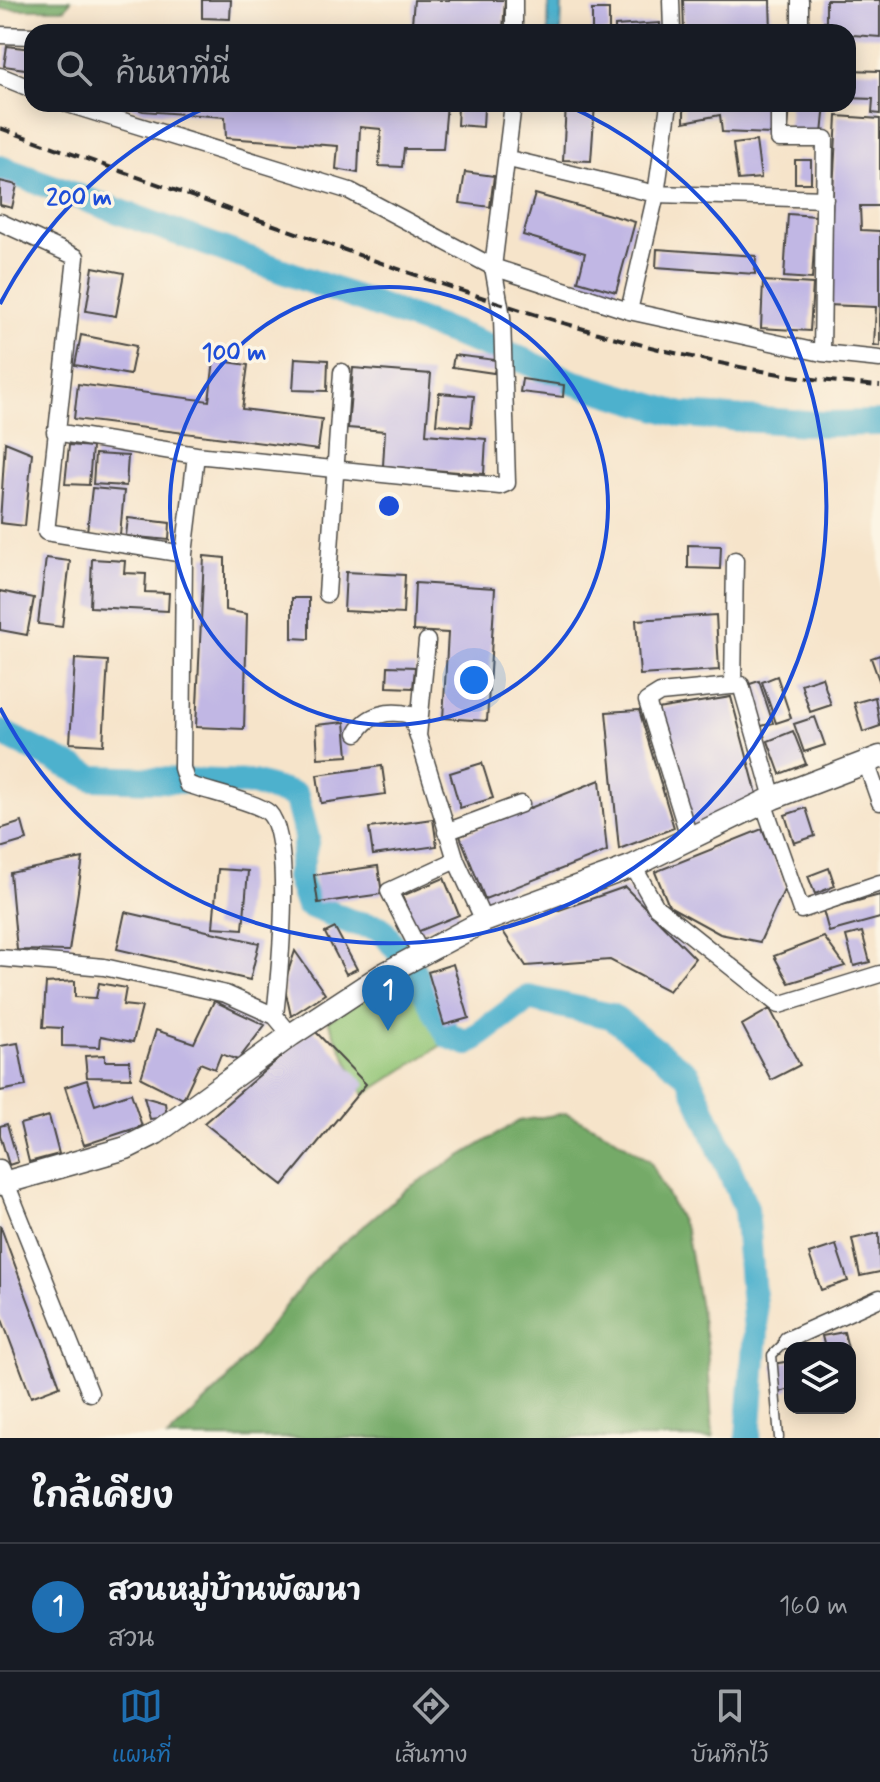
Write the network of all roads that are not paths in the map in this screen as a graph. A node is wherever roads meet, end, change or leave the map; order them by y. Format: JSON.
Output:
{"nodes":[{"id":1,"x":514,"y":0,"type":"edge"},
{"id":2,"x":671,"y":0,"type":"edge"},
{"id":3,"x":800,"y":0,"type":"edge"},
{"id":4,"x":514,"y":24,"type":"edge"},
{"id":5,"x":672,"y":24,"type":"edge"},
{"id":6,"x":800,"y":24,"type":"edge"},
{"id":7,"x":0,"y":35,"type":"edge"},
{"id":8,"x":24,"y":36,"type":"edge"},
{"id":9,"x":0,"y":76,"type":"edge"},
{"id":10,"x":24,"y":86,"type":"edge"},
{"id":11,"x":94,"y":112,"type":"edge"},
{"id":12,"x":512,"y":112,"type":"edge"},
{"id":13,"x":668,"y":112,"type":"edge"},
{"id":14,"x":779,"y":112,"type":"edge"},
{"id":15,"x":509,"y":159,"type":"junction"},
{"id":16,"x":656,"y":194,"type":"junction"},
{"id":17,"x":825,"y":199,"type":"junction"},
{"id":18,"x":0,"y":222,"type":"edge"},
{"id":19,"x":493,"y":267,"type":"junction"},
{"id":20,"x":629,"y":311,"type":"junction"},
{"id":21,"x":822,"y":353,"type":"junction"},
{"id":22,"x":880,"y":359,"type":"edge"},
{"id":23,"x":342,"y":372,"type":"dead end"},
{"id":24,"x":55,"y":432,"type":"junction"},
{"id":25,"x":196,"y":455,"type":"junction"},
{"id":26,"x":337,"y":471,"type":"junction"},
{"id":27,"x":184,"y":554,"type":"junction"},
{"id":28,"x":735,"y":560,"type":"dead end"},
{"id":29,"x":327,"y":594,"type":"dead end"},
{"id":30,"x":427,"y":641,"type":"dead end"},
{"id":31,"x":733,"y":686,"type":"junction"},
{"id":32,"x":357,"y":733,"type":"dead end"},
{"id":33,"x":418,"y":736,"type":"junction"},
{"id":34,"x":873,"y":760,"type":"edge"},
{"id":35,"x":769,"y":802,"type":"junction"},
{"id":36,"x":880,"y":802,"type":"edge"},
{"id":37,"x":521,"y":804,"type":"dead end"},
{"id":38,"x":446,"y":832,"type":"junction"},
{"id":39,"x":689,"y":837,"type":"junction"},
{"id":40,"x":456,"y":860,"type":"junction"},
{"id":41,"x":633,"y":866,"type":"junction"},
{"id":42,"x":880,"y":883,"type":"edge"},
{"id":43,"x":484,"y":921,"type":"junction"},
{"id":44,"x":419,"y":955,"type":"junction"},
{"id":45,"x":0,"y":958,"type":"edge"},
{"id":46,"x":880,"y":974,"type":"edge"},
{"id":47,"x":275,"y":1016,"type":"junction"},
{"id":48,"x":291,"y":1035,"type":"junction"},
{"id":49,"x":1,"y":1178,"type":"edge"},
{"id":50,"x":880,"y":1298,"type":"edge"},
{"id":51,"x":787,"y":1340,"type":"joint"},
{"id":52,"x":90,"y":1393,"type":"dead end"},
{"id":53,"x":779,"y":1438,"type":"edge"}],
"edges":[{"from":1,"to":4,"type":"street"},
{"from":2,"to":5,"type":"street"},
{"from":3,"to":6,"type":"street"},
{"from":7,"to":8,"type":"street"},
{"from":9,"to":10,"type":"street"},
{"from":11,"to":19,"type":"street"},
{"from":12,"to":15,"type":"street"},
{"from":13,"to":16,"type":"street"},
{"from":14,"to":17,"type":"street"},
{"from":15,"to":16,"type":"street"},
{"from":15,"to":19,"type":"street"},
{"from":16,"to":17,"type":"street"},
{"from":16,"to":20,"type":"street"},
{"from":17,"to":21,"type":"street"},
{"from":18,"to":24,"type":"street"},
{"from":19,"to":20,"type":"street"},
{"from":19,"to":26,"type":"street"},
{"from":20,"to":21,"type":"street"},
{"from":21,"to":22,"type":"street"},
{"from":23,"to":26,"type":"street"},
{"from":24,"to":25,"type":"street"},
{"from":24,"to":27,"type":"street"},
{"from":25,"to":26,"type":"street"},
{"from":25,"to":27,"type":"street"},
{"from":26,"to":29,"type":"street"},
{"from":27,"to":47,"type":"street"},
{"from":28,"to":31,"type":"street"},
{"from":30,"to":33,"type":"street"},
{"from":31,"to":35,"type":"street"},
{"from":31,"to":39,"type":"street"},
{"from":32,"to":33,"type":"street"},
{"from":33,"to":38,"type":"street"},
{"from":34,"to":35,"type":"street"},
{"from":34,"to":36,"type":"street"},
{"from":35,"to":39,"type":"street"},
{"from":35,"to":42,"type":"street"},
{"from":37,"to":38,"type":"street"},
{"from":38,"to":40,"type":"street"},
{"from":39,"to":41,"type":"street"},
{"from":40,"to":43,"type":"street"},
{"from":40,"to":44,"type":"street"},
{"from":41,"to":43,"type":"street"},
{"from":41,"to":46,"type":"street"},
{"from":43,"to":44,"type":"street"},
{"from":44,"to":48,"type":"street"},
{"from":45,"to":47,"type":"street"},
{"from":47,"to":48,"type":"street"},
{"from":48,"to":49,"type":"street"},
{"from":49,"to":52,"type":"street"},
{"from":50,"to":51,"type":"street"},
{"from":51,"to":53,"type":"lane"}]}
